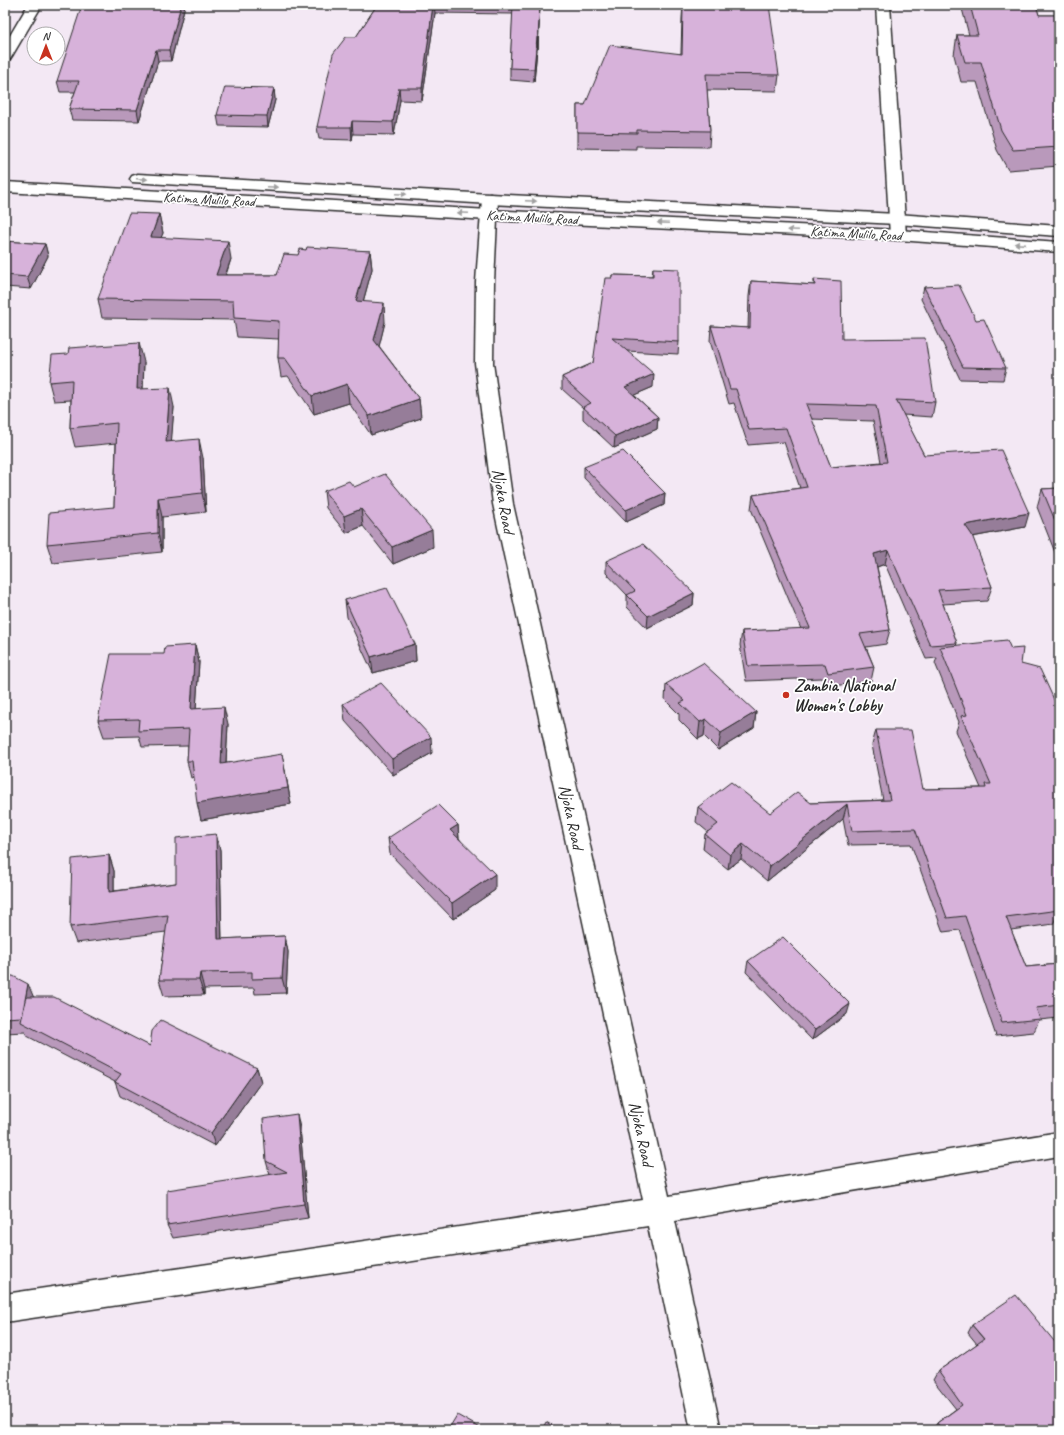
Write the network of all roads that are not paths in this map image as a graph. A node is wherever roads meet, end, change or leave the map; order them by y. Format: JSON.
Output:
{"nodes":[{"id":1,"x":35,"y":5,"type":"edge"},
{"id":2,"x":883,"y":5,"type":"edge"},
{"id":3,"x":5,"y":56,"type":"edge"},
{"id":4,"x":124,"y":178,"type":"dead end"},
{"id":5,"x":5,"y":187,"type":"edge"},
{"id":6,"x":489,"y":207,"type":"junction"},
{"id":7,"x":898,"y":227,"type":"junction"},
{"id":8,"x":1059,"y":231,"type":"edge"},
{"id":9,"x":1059,"y":247,"type":"edge"},
{"id":10,"x":1059,"y":1144,"type":"edge"},
{"id":11,"x":660,"y":1211,"type":"junction"},
{"id":12,"x":5,"y":1308,"type":"edge"},
{"id":13,"x":706,"y":1430,"type":"edge"}],
"edges":[{"from":1,"to":3,"type":"street"},
{"from":2,"to":7,"type":"street"},
{"from":4,"to":6,"type":"street","name":"Katima Mulilo Road","one_way":true},
{"from":6,"to":5,"type":"street","name":"Katima Mulilo Road","one_way":true},
{"from":6,"to":7,"type":"street","name":"Katima Mulilo Road"},
{"from":6,"to":11,"type":"street","name":"Njoka Road"},
{"from":7,"to":8,"type":"street","name":"Katima Mulilo Road"},
{"from":9,"to":7,"type":"street","name":"Katima Mulilo Road","one_way":true},
{"from":10,"to":11,"type":"street"},
{"from":11,"to":12,"type":"street"},
{"from":11,"to":13,"type":"street","name":"Njoka Road"}]}
